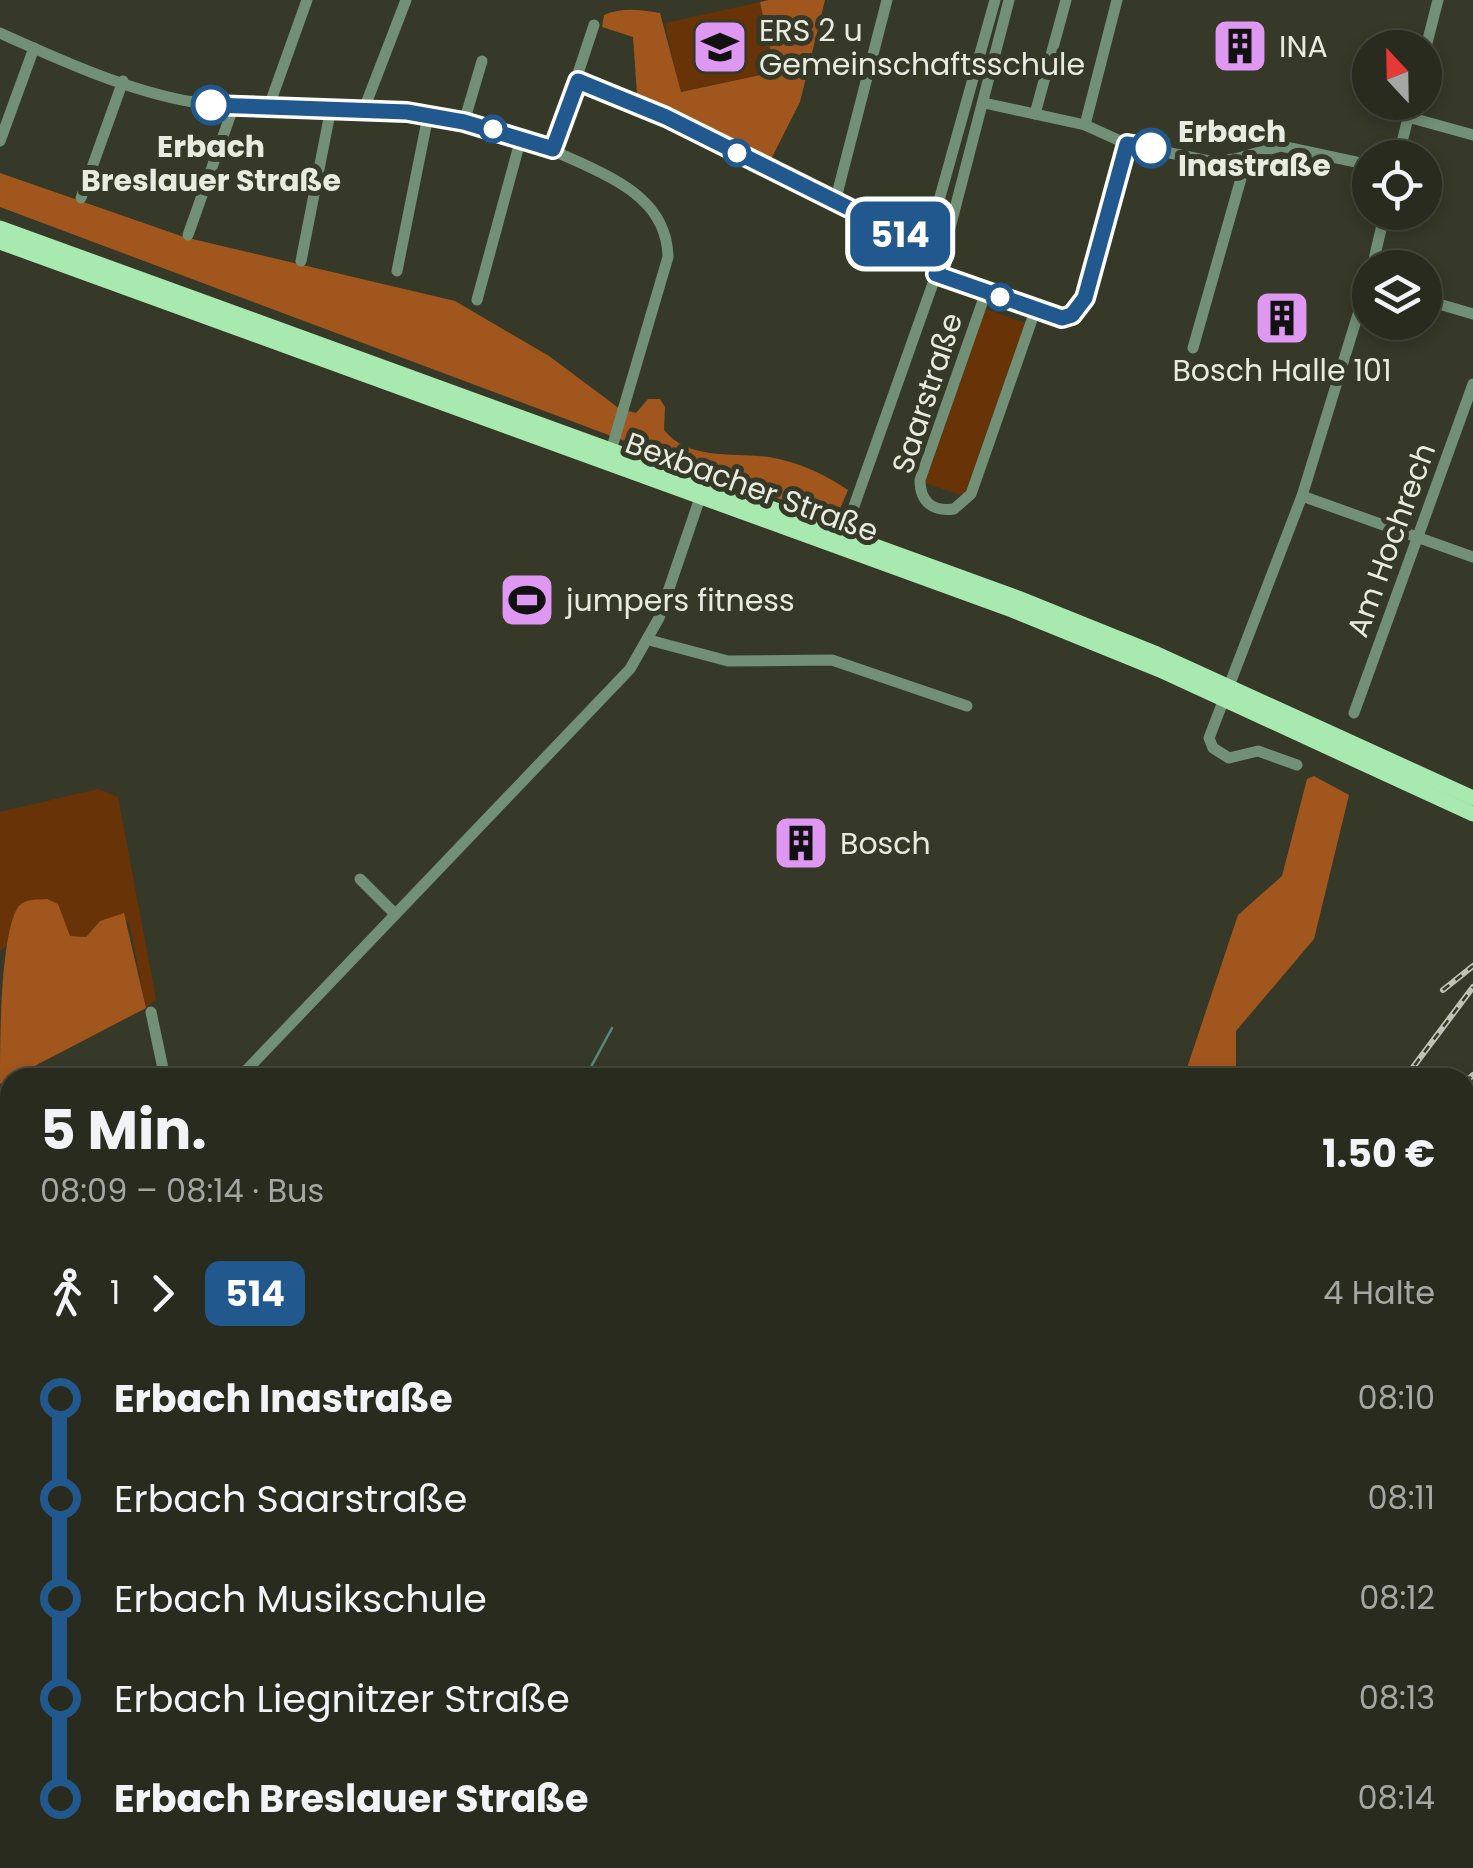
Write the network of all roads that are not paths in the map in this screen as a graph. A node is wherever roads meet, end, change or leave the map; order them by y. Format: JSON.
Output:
{"nodes":[{"id":1,"x":308,"y":0,"type":"edge"},
{"id":2,"x":406,"y":0,"type":"edge"},
{"id":3,"x":887,"y":0,"type":"edge"},
{"id":4,"x":995,"y":0,"type":"edge"},
{"id":5,"x":1009,"y":0,"type":"edge"},
{"id":6,"x":1066,"y":0,"type":"edge"},
{"id":7,"x":1118,"y":0,"type":"edge"},
{"id":8,"x":1438,"y":0,"type":"edge"},
{"id":9,"x":594,"y":25,"type":"dead end"},
{"id":10,"x":1430,"y":30,"type":"edge"},
{"id":11,"x":0,"y":32,"type":"edge"},
{"id":12,"x":34,"y":48,"type":"junction"},
{"id":13,"x":482,"y":61,"type":"dead end"},
{"id":14,"x":123,"y":81,"type":"junction"},
{"id":15,"x":578,"y":81,"type":"junction"},
{"id":16,"x":984,"y":103,"type":"junction"},
{"id":17,"x":268,"y":106,"type":"junction"},
{"id":18,"x":233,"y":108,"type":"junction"},
{"id":19,"x":331,"y":108,"type":"junction"},
{"id":20,"x":364,"y":109,"type":"junction"},
{"id":21,"x":1036,"y":114,"type":"junction"},
{"id":22,"x":428,"y":116,"type":"junction"},
{"id":23,"x":1419,"y":120,"type":"edge"},
{"id":24,"x":464,"y":122,"type":"junction"},
{"id":25,"x":1085,"y":125,"type":"junction"},
{"id":26,"x":1473,"y":135,"type":"edge"},
{"id":27,"x":521,"y":138,"type":"junction"},
{"id":28,"x":0,"y":140,"type":"edge"},
{"id":29,"x":1127,"y":144,"type":"junction"},
{"id":30,"x":553,"y":149,"type":"junction"},
{"id":31,"x":1235,"y":159,"type":"junction"},
{"id":32,"x":1352,"y":161,"type":"edge"},
{"id":33,"x":81,"y":198,"type":"dead end"},
{"id":34,"x":835,"y":202,"type":"junction"},
{"id":35,"x":0,"y":228,"type":"edge"},
{"id":36,"x":188,"y":235,"type":"dead end"},
{"id":37,"x":0,"y":242,"type":"edge"},
{"id":38,"x":926,"y":247,"type":"junction"},
{"id":39,"x":943,"y":255,"type":"junction"},
{"id":40,"x":301,"y":261,"type":"dead end"},
{"id":41,"x":397,"y":272,"type":"dead end"},
{"id":42,"x":936,"y":274,"type":"junction"},
{"id":43,"x":986,"y":292,"type":"junction"},
{"id":44,"x":477,"y":300,"type":"dead end"},
{"id":45,"x":1442,"y":305,"type":"edge"},
{"id":46,"x":1035,"y":311,"type":"junction"},
{"id":47,"x":1473,"y":314,"type":"edge"},
{"id":48,"x":1352,"y":335,"type":"edge"},
{"id":49,"x":1193,"y":348,"type":"dead end"},
{"id":50,"x":1473,"y":384,"type":"edge"},
{"id":51,"x":608,"y":458,"type":"junction"},
{"id":52,"x":703,"y":491,"type":"junction"},
{"id":53,"x":1302,"y":496,"type":"junction"},
{"id":54,"x":1419,"y":540,"type":"junction"},
{"id":55,"x":842,"y":541,"type":"junction"},
{"id":56,"x":1473,"y":557,"type":"edge"},
{"id":57,"x":649,"y":640,"type":"junction"},
{"id":58,"x":1226,"y":692,"type":"junction"},
{"id":59,"x":967,"y":706,"type":"dead end"},
{"id":60,"x":1354,"y":713,"type":"dead end"},
{"id":61,"x":1297,"y":766,"type":"dead end"},
{"id":62,"x":1473,"y":798,"type":"edge"},
{"id":63,"x":1473,"y":814,"type":"edge"},
{"id":64,"x":360,"y":879,"type":"dead end"},
{"id":65,"x":395,"y":914,"type":"junction"},
{"id":66,"x":151,"y":1012,"type":"dead end"},
{"id":67,"x":162,"y":1068,"type":"edge"},
{"id":68,"x":249,"y":1068,"type":"edge"}],
"edges":[{"from":1,"to":17,"type":"street"},
{"from":2,"to":20,"type":"street"},
{"from":3,"to":34,"type":"street"},
{"from":4,"to":38,"type":"street"},
{"from":5,"to":16,"type":"street"},
{"from":6,"to":21,"type":"street"},
{"from":7,"to":25,"type":"street"},
{"from":8,"to":10,"type":"street"},
{"from":9,"to":15,"type":"street"},
{"from":11,"to":12,"type":"street"},
{"from":12,"to":14,"type":"street"},
{"from":12,"to":28,"type":"street"},
{"from":13,"to":24,"type":"street"},
{"from":14,"to":18,"type":"street"},
{"from":14,"to":33,"type":"street"},
{"from":15,"to":30,"type":"street"},
{"from":15,"to":34,"type":"street"},
{"from":16,"to":21,"type":"street"},
{"from":16,"to":39,"type":"street"},
{"from":17,"to":18,"type":"street"},
{"from":17,"to":19,"type":"street"},
{"from":18,"to":36,"type":"street"},
{"from":19,"to":20,"type":"street"},
{"from":19,"to":40,"type":"street"},
{"from":20,"to":22,"type":"street"},
{"from":21,"to":25,"type":"street"},
{"from":22,"to":24,"type":"street"},
{"from":22,"to":41,"type":"street"},
{"from":23,"to":26,"type":"street"},
{"from":24,"to":27,"type":"street"},
{"from":25,"to":29,"type":"street"},
{"from":27,"to":30,"type":"street"},
{"from":27,"to":44,"type":"street"},
{"from":29,"to":31,"type":"street"},
{"from":29,"to":46,"type":"street"},
{"from":30,"to":51,"type":"street"},
{"from":31,"to":32,"type":"street"},
{"from":31,"to":49,"type":"street"},
{"from":34,"to":38,"type":"street"},
{"from":35,"to":51,"type":"main road","name":"Bexbacher Straße"},
{"from":37,"to":51,"type":"main road","name":"Bexbacher Straße"},
{"from":38,"to":39,"type":"street"},
{"from":39,"to":42,"type":"street"},
{"from":42,"to":43,"type":"street"},
{"from":42,"to":55,"type":"street"},
{"from":43,"to":46,"type":"street"},
{"from":43,"to":46,"type":"street","name":"Saarstraße"},
{"from":45,"to":47,"type":"street"},
{"from":48,"to":53,"type":"street"},
{"from":50,"to":54,"type":"street","name":"Am Hochrech"},
{"from":51,"to":52,"type":"main road","name":"Bexbacher Straße"},
{"from":51,"to":52,"type":"main road","name":"Bexbacher Straße"},
{"from":52,"to":55,"type":"main road","name":"Bexbacher Straße"},
{"from":52,"to":57,"type":"street"},
{"from":53,"to":54,"type":"street"},
{"from":53,"to":58,"type":"street"},
{"from":54,"to":56,"type":"street"},
{"from":54,"to":60,"type":"street","name":"Am Hochrech"},
{"from":55,"to":58,"type":"main road","name":"Bexbacher Straße"},
{"from":57,"to":59,"type":"street"},
{"from":57,"to":65,"type":"street"},
{"from":58,"to":61,"type":"street"},
{"from":58,"to":62,"type":"main road","name":"Bexbacher Straße"},
{"from":58,"to":63,"type":"main road","name":"Bexbacher Straße"},
{"from":64,"to":65,"type":"street"},
{"from":65,"to":68,"type":"street"},
{"from":66,"to":67,"type":"street"}]}
